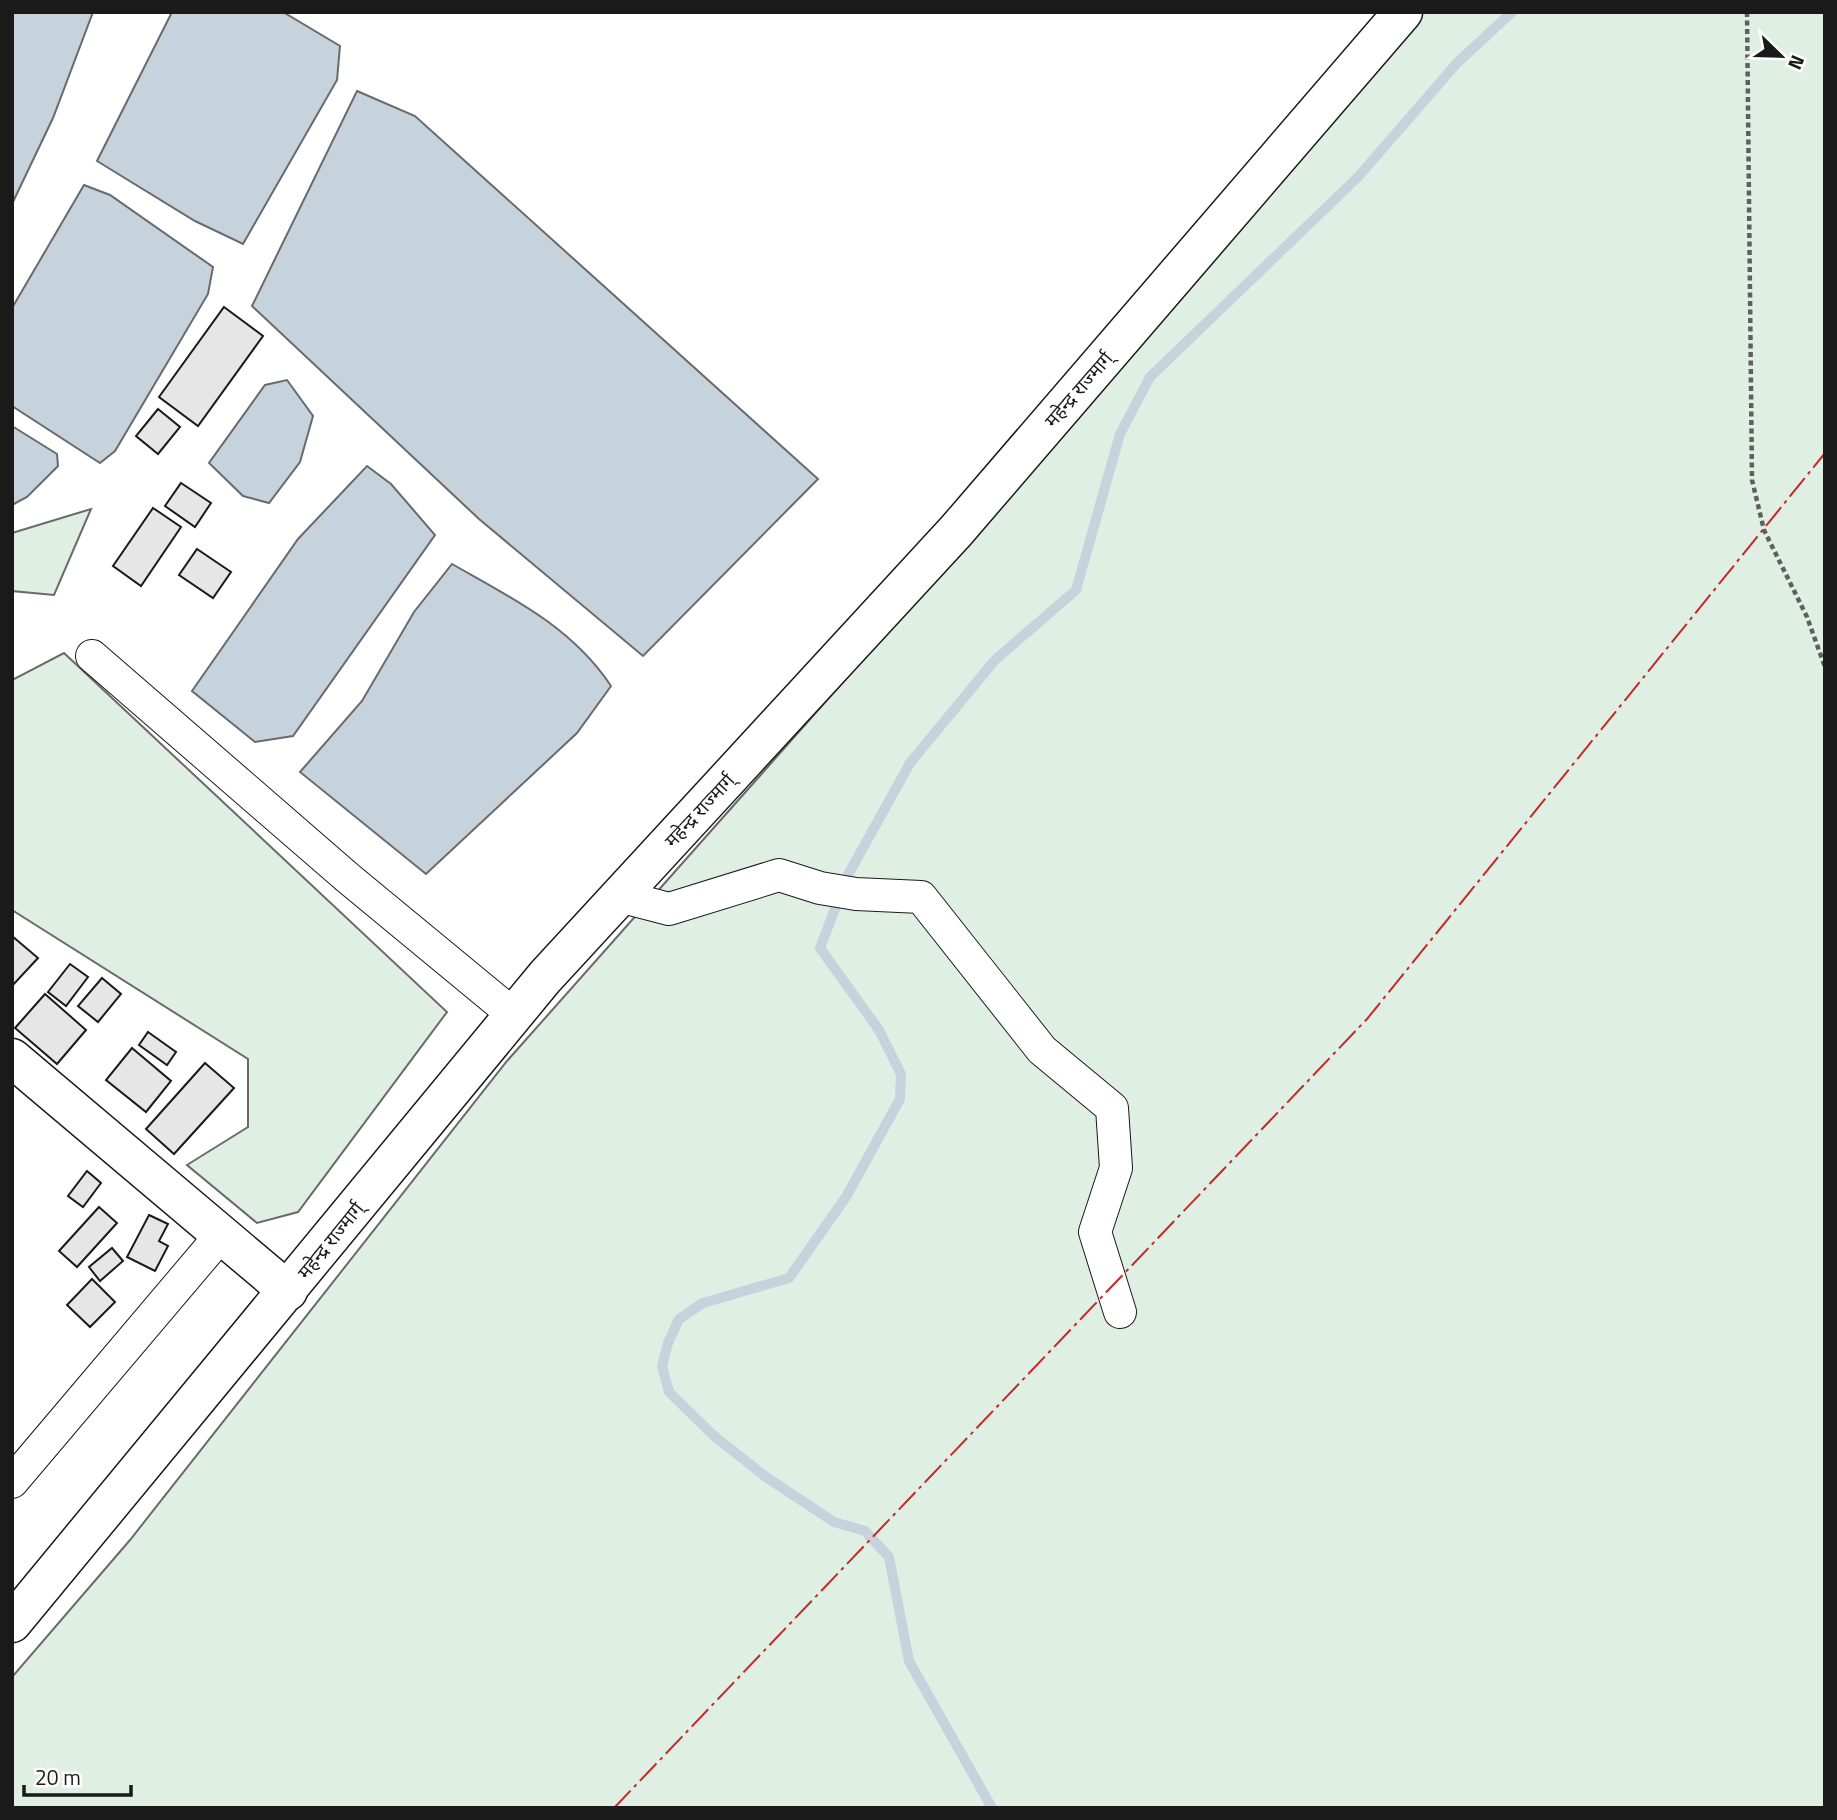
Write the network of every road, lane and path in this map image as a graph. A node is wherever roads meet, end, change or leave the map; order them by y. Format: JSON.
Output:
{"nodes":[{"id":1,"x":1403,"y":12,"type":"edge"},
{"id":2,"x":1747,"y":12,"type":"edge"},
{"id":3,"x":92,"y":656,"type":"dead end"},
{"id":4,"x":1825,"y":667,"type":"edge"},
{"id":5,"x":619,"y":896,"type":"junction"},
{"id":6,"x":514,"y":1015,"type":"junction"},
{"id":7,"x":12,"y":1058,"type":"edge"},
{"id":8,"x":222,"y":1234,"type":"junction"},
{"id":9,"x":288,"y":1291,"type":"junction"},
{"id":10,"x":1120,"y":1312,"type":"dead end"},
{"id":11,"x":12,"y":1482,"type":"edge"},
{"id":12,"x":12,"y":1623,"type":"edge"}],
"edges":[{"from":1,"to":5,"type":"main road","name":"महेन्द्र राज्मार्ग्"},
{"from":2,"to":4,"type":"path"},
{"from":3,"to":6,"type":"street"},
{"from":5,"to":6,"type":"main road","name":"महेन्द्र राज्मार्ग्"},
{"from":5,"to":10,"type":"street"},
{"from":6,"to":9,"type":"main road","name":"महेन्द्र राज्मार्ग्"},
{"from":7,"to":8,"type":"main road"},
{"from":8,"to":9,"type":"main road"},
{"from":8,"to":11,"type":"street"},
{"from":9,"to":12,"type":"main road","name":"महेन्द्र राज्मार्ग्"}]}
